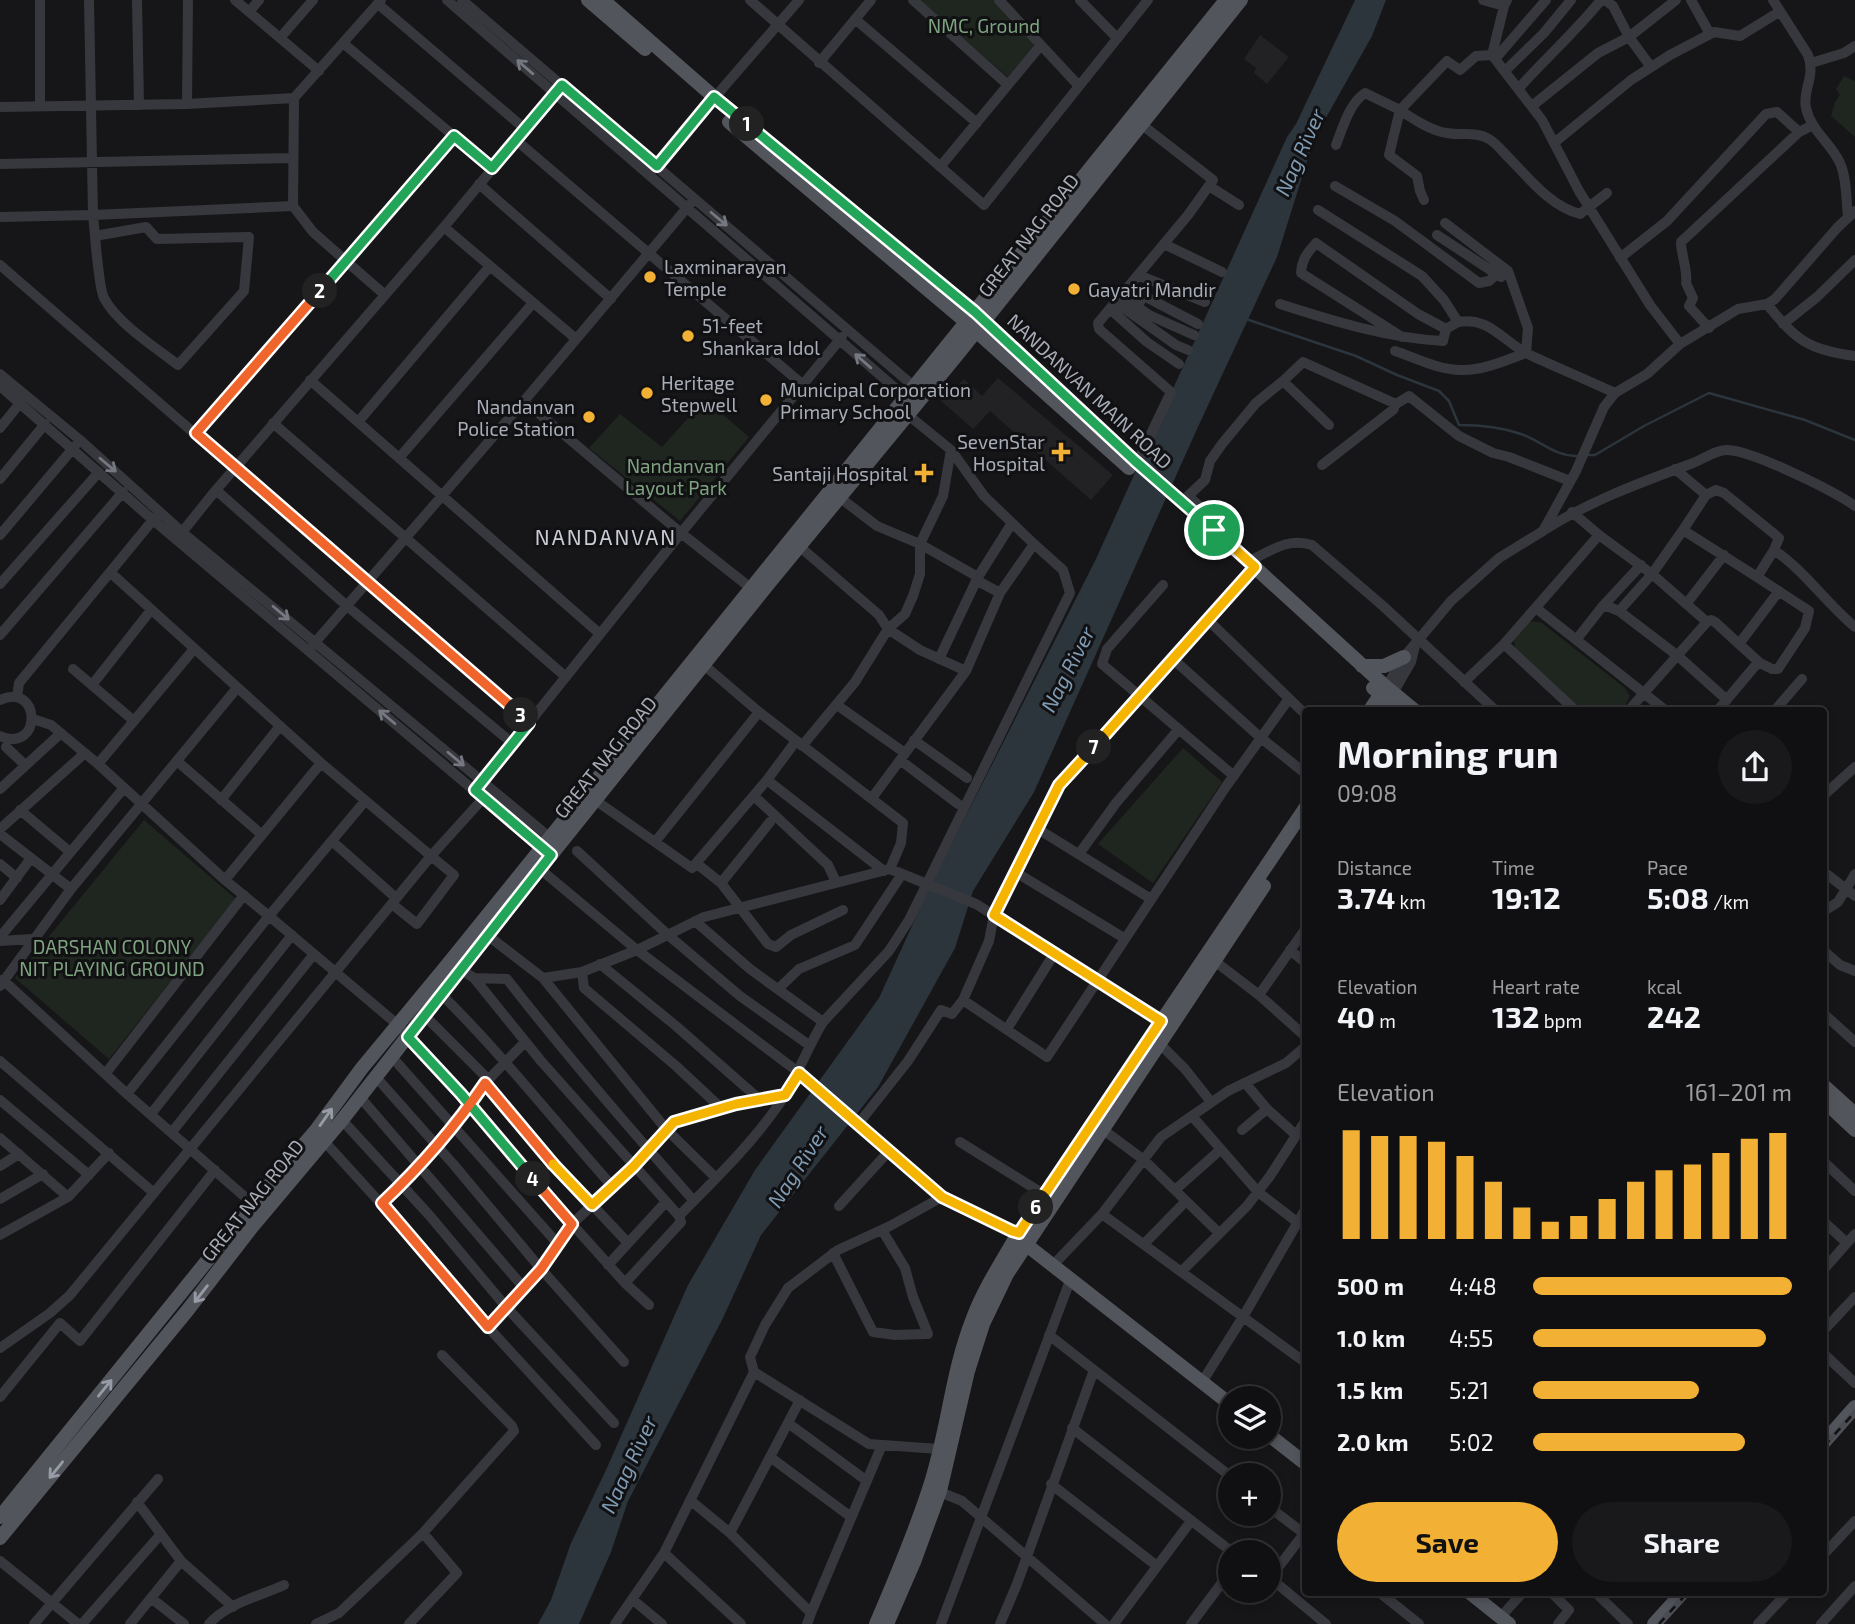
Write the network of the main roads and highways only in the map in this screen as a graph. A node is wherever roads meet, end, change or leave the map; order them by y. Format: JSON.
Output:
{"nodes":[{"id":1,"x":587,"y":0,"type":"edge"},
{"id":2,"x":603,"y":0,"type":"edge"},
{"id":3,"x":1226,"y":0,"type":"edge"},
{"id":4,"x":1241,"y":0,"type":"edge"},
{"id":5,"x":711,"y":100,"type":"junction"},
{"id":6,"x":996,"y":295,"type":"junction"},
{"id":7,"x":949,"y":298,"type":"junction"},
{"id":8,"x":975,"y":321,"type":"junction"},
{"id":9,"x":1003,"y":346,"type":"junction"},
{"id":10,"x":952,"y":350,"type":"junction"},
{"id":11,"x":910,"y":400,"type":"junction"},
{"id":12,"x":1173,"y":500,"type":"junction"},
{"id":13,"x":1251,"y":567,"type":"junction"},
{"id":14,"x":756,"y":592,"type":"junction"},
{"id":15,"x":1404,"y":657,"type":"road end"},
{"id":16,"x":1363,"y":666,"type":"junction"},
{"id":17,"x":1388,"y":699,"type":"edge"},
{"id":18,"x":1407,"y":707,"type":"edge"},
{"id":19,"x":1302,"y":813,"type":"edge"},
{"id":20,"x":1302,"y":829,"type":"edge"},
{"id":21,"x":551,"y":846,"type":"junction"},
{"id":22,"x":1210,"y":958,"type":"junction"},
{"id":23,"x":1827,"y":1089,"type":"edge"},
{"id":24,"x":1827,"y":1104,"type":"edge"},
{"id":25,"x":1855,"y":1114,"type":"edge"},
{"id":26,"x":1098,"y":1126,"type":"junction"},
{"id":27,"x":1855,"y":1130,"type":"edge"},
{"id":28,"x":258,"y":1208,"type":"junction"},
{"id":29,"x":1020,"y":1237,"type":"junction"},
{"id":30,"x":1204,"y":1379,"type":"junction"},
{"id":31,"x":1218,"y":1388,"type":"edge"},
{"id":32,"x":1218,"y":1392,"type":"edge"},
{"id":33,"x":1855,"y":1407,"type":"edge"},
{"id":34,"x":1855,"y":1418,"type":"edge"},
{"id":35,"x":1281,"y":1435,"type":"edge"},
{"id":36,"x":1827,"y":1439,"type":"edge"},
{"id":37,"x":1281,"y":1444,"type":"edge"},
{"id":38,"x":1827,"y":1448,"type":"edge"},
{"id":39,"x":1302,"y":1452,"type":"edge"},
{"id":40,"x":1302,"y":1461,"type":"edge"},
{"id":41,"x":935,"y":1490,"type":"junction"},
{"id":42,"x":0,"y":1517,"type":"edge"},
{"id":43,"x":0,"y":1538,"type":"edge"},
{"id":44,"x":1475,"y":1596,"type":"edge"},
{"id":45,"x":1486,"y":1596,"type":"edge"},
{"id":46,"x":1679,"y":1596,"type":"edge"},
{"id":47,"x":1689,"y":1596,"type":"edge"},
{"id":48,"x":1507,"y":1617,"type":"edge"},
{"id":49,"x":876,"y":1624,"type":"edge"},
{"id":50,"x":887,"y":1624,"type":"edge"},
{"id":51,"x":1521,"y":1624,"type":"edge"},
{"id":52,"x":1654,"y":1624,"type":"edge"},
{"id":53,"x":1664,"y":1624,"type":"edge"}],
"edges":[{"from":1,"to":5,"type":"main road"},
{"from":2,"to":5,"type":"main road","name":"NANDANVAN MAIN ROAD"},
{"from":3,"to":6,"type":"main road","name":"GREAT NAG ROAD"},
{"from":4,"to":6,"type":"main road","name":"GREAT NAG ROAD"},
{"from":5,"to":7,"type":"main road","name":"NANDANVAN MAIN ROAD"},
{"from":6,"to":7,"type":"main road"},
{"from":6,"to":8,"type":"main road","name":"GREAT NAG ROAD"},
{"from":6,"to":9,"type":"main road"},
{"from":7,"to":8,"type":"main road","name":"NANDANVAN MAIN ROAD"},
{"from":7,"to":10,"type":"main road"},
{"from":8,"to":9,"type":"main road","name":"NANDANVAN MAIN ROAD"},
{"from":8,"to":10,"type":"main road","name":"GREAT NAG ROAD"},
{"from":9,"to":10,"type":"main road"},
{"from":9,"to":12,"type":"main road","name":"NANDANVAN MAIN ROAD"},
{"from":10,"to":11,"type":"main road","name":"GREAT NAG ROAD"},
{"from":11,"to":14,"type":"main road","name":"GREAT NAG ROAD"},
{"from":11,"to":14,"type":"main road","name":"GREAT NAG ROAD"},
{"from":12,"to":13,"type":"main road"},
{"from":12,"to":13,"type":"main road","name":"NANDANVAN MAIN ROAD"},
{"from":13,"to":16,"type":"main road","name":"NANDANVAN MAIN ROAD"},
{"from":13,"to":17,"type":"main road"},
{"from":14,"to":21,"type":"main road","name":"GREAT NAG ROAD"},
{"from":14,"to":21,"type":"main road","name":"GREAT NAG ROAD"},
{"from":15,"to":16,"type":"main road"},
{"from":16,"to":17,"type":"main road","name":"NANDANVAN MAIN ROAD"},
{"from":17,"to":18,"type":"main road","name":"NANDANVAN MAIN ROAD"},
{"from":19,"to":22,"type":"main road"},
{"from":20,"to":22,"type":"main road"},
{"from":28,"to":21,"type":"main road","name":"GREAT NAG ROAD","one_way":true},
{"from":21,"to":28,"type":"main road","name":"GREAT NAG ROAD"},
{"from":22,"to":26,"type":"main road"},
{"from":23,"to":25,"type":"main road"},
{"from":24,"to":27,"type":"main road"},
{"from":26,"to":29,"type":"main road"},
{"from":26,"to":29,"type":"main road"},
{"from":42,"to":28,"type":"main road","name":"GREAT NAG ROAD","one_way":true},
{"from":28,"to":43,"type":"main road","name":"GREAT NAG ROAD","one_way":true},
{"from":29,"to":30,"type":"main road"},
{"from":29,"to":30,"type":"main road"},
{"from":29,"to":41,"type":"main road"},
{"from":29,"to":41,"type":"main road"},
{"from":30,"to":31,"type":"main road"},
{"from":30,"to":32,"type":"main road"},
{"from":33,"to":36,"type":"main road"},
{"from":34,"to":38,"type":"main road"},
{"from":35,"to":39,"type":"main road"},
{"from":37,"to":40,"type":"main road"},
{"from":41,"to":49,"type":"main road"},
{"from":41,"to":50,"type":"main road"},
{"from":44,"to":48,"type":"main road"},
{"from":45,"to":48,"type":"main road"},
{"from":46,"to":52,"type":"main road"},
{"from":47,"to":53,"type":"main road"},
{"from":48,"to":51,"type":"main road"}]}
